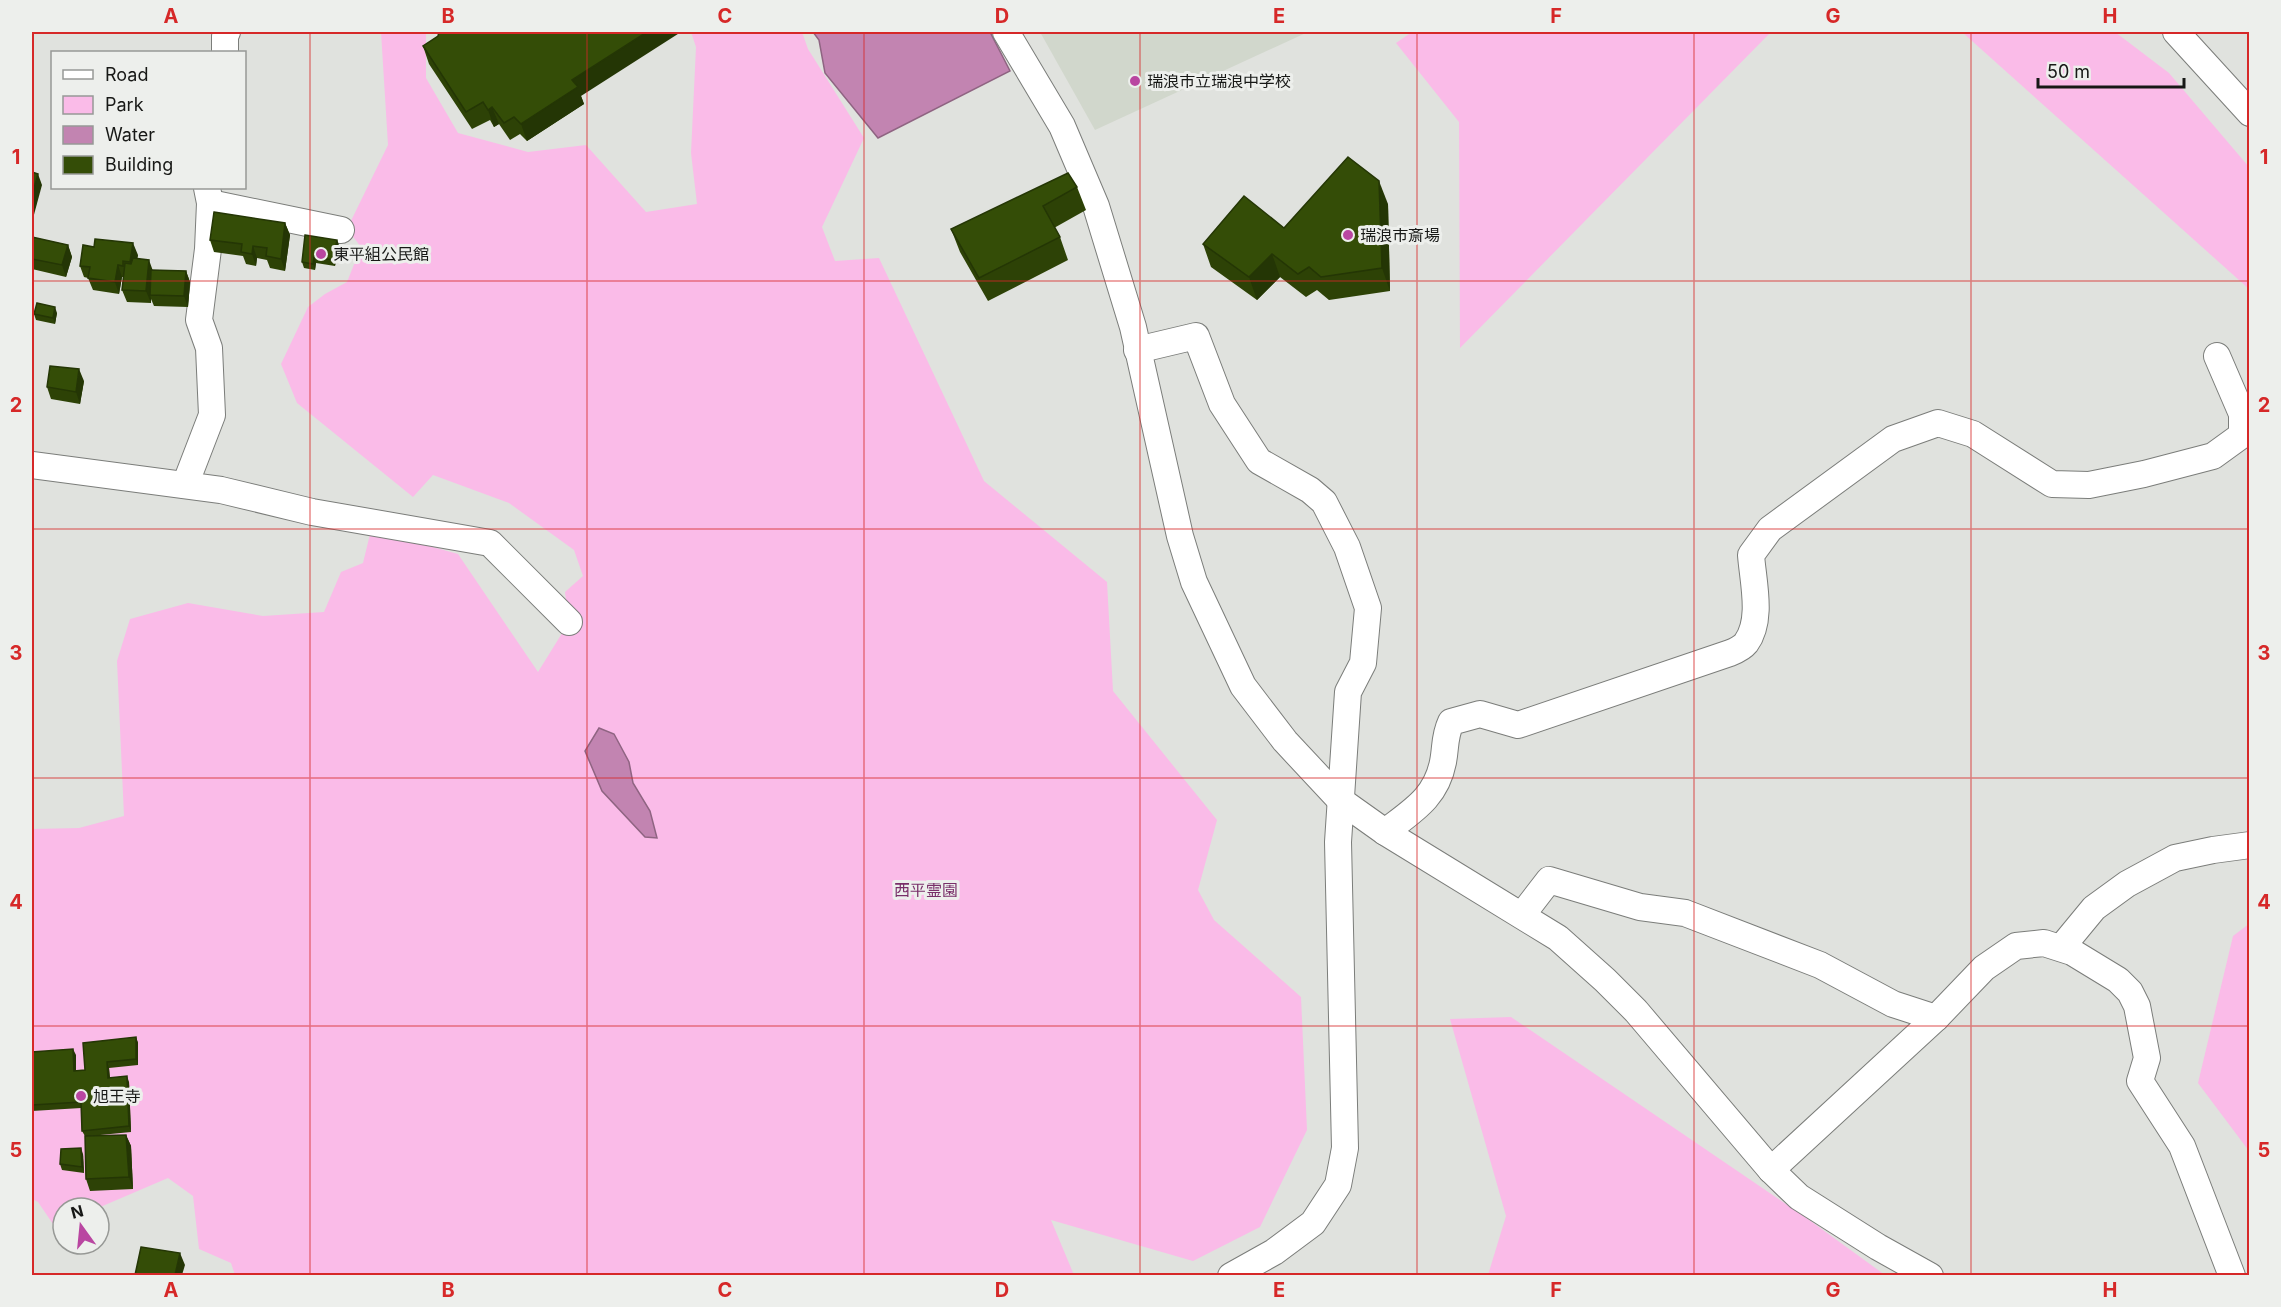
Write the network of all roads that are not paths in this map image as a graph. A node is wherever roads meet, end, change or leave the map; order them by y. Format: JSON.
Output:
{"nodes":[{"id":1,"x":227,"y":32,"type":"edge"},
{"id":2,"x":1006,"y":32,"type":"edge"},
{"id":3,"x":2176,"y":32,"type":"edge"},
{"id":4,"x":225,"y":51,"type":"edge"},
{"id":5,"x":2246,"y":105,"type":"edge"},
{"id":6,"x":208,"y":195,"type":"edge"},
{"id":7,"x":341,"y":230,"type":"dead end"},
{"id":8,"x":1137,"y":350,"type":"junction"},
{"id":9,"x":2217,"y":356,"type":"dead end"},
{"id":10,"x":32,"y":465,"type":"edge"},
{"id":11,"x":185,"y":485,"type":"junction"},
{"id":12,"x":569,"y":622,"type":"dead end"},
{"id":13,"x":1340,"y":800,"type":"junction"},
{"id":14,"x":1385,"y":832,"type":"junction"},
{"id":15,"x":2250,"y":845,"type":"edge"},
{"id":16,"x":1522,"y":915,"type":"junction"},
{"id":17,"x":2061,"y":948,"type":"junction"},
{"id":18,"x":1936,"y":1018,"type":"junction"},
{"id":19,"x":1771,"y":1170,"type":"junction"},
{"id":20,"x":1231,"y":1275,"type":"edge"},
{"id":21,"x":1930,"y":1275,"type":"edge"},
{"id":22,"x":2232,"y":1275,"type":"edge"}],
"edges":[{"from":1,"to":4,"type":"street"},
{"from":2,"to":8,"type":"street"},
{"from":3,"to":5,"type":"street"},
{"from":6,"to":7,"type":"street"},
{"from":6,"to":11,"type":"street"},
{"from":8,"to":13,"type":"street"},
{"from":8,"to":13,"type":"street"},
{"from":9,"to":14,"type":"street"},
{"from":10,"to":11,"type":"street"},
{"from":11,"to":12,"type":"street"},
{"from":13,"to":14,"type":"street"},
{"from":13,"to":20,"type":"street"},
{"from":14,"to":16,"type":"street"},
{"from":15,"to":17,"type":"street"},
{"from":16,"to":18,"type":"street"},
{"from":16,"to":19,"type":"street"},
{"from":17,"to":18,"type":"street"},
{"from":17,"to":22,"type":"street"},
{"from":18,"to":19,"type":"street"},
{"from":19,"to":21,"type":"street"}]}
